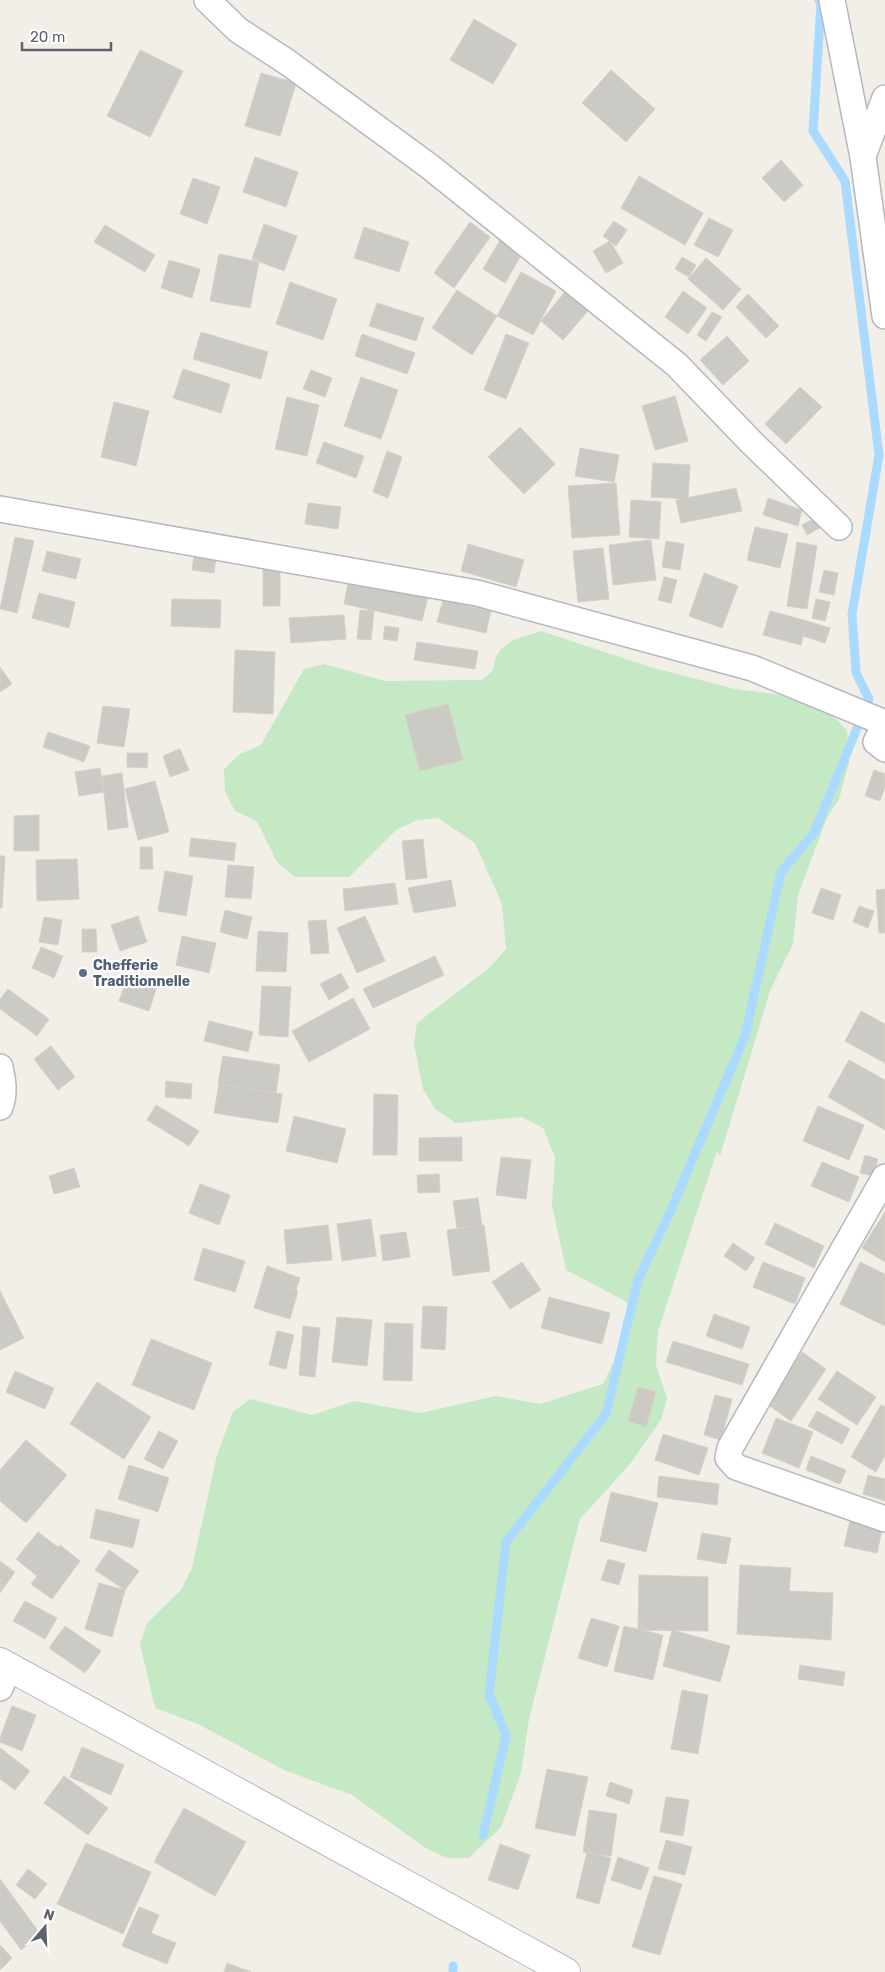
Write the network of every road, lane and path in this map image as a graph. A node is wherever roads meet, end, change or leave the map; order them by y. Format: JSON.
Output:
{"nodes":[{"id":1,"x":207,"y":0,"type":"edge"},
{"id":2,"x":832,"y":0,"type":"edge"},
{"id":3,"x":885,"y":98,"type":"edge"},
{"id":4,"x":863,"y":157,"type":"junction"},
{"id":5,"x":885,"y":316,"type":"edge"},
{"id":6,"x":0,"y":509,"type":"edge"},
{"id":7,"x":839,"y":527,"type":"dead end"},
{"id":8,"x":885,"y":724,"type":"edge"},
{"id":9,"x":885,"y":749,"type":"edge"},
{"id":10,"x":0,"y":1068,"type":"edge"},
{"id":11,"x":0,"y":1107,"type":"edge"},
{"id":12,"x":884,"y":1182,"type":"edge"},
{"id":13,"x":885,"y":1519,"type":"edge"},
{"id":14,"x":3,"y":1672,"type":"edge"},
{"id":15,"x":566,"y":1972,"type":"edge"}],
"edges":[{"from":1,"to":7,"type":"street"},
{"from":2,"to":4,"type":"street"},
{"from":3,"to":4,"type":"street"},
{"from":4,"to":5,"type":"street"},
{"from":6,"to":8,"type":"street"},
{"from":8,"to":9,"type":"street"},
{"from":10,"to":11,"type":"street"},
{"from":12,"to":13,"type":"street"},
{"from":14,"to":15,"type":"street"}]}
